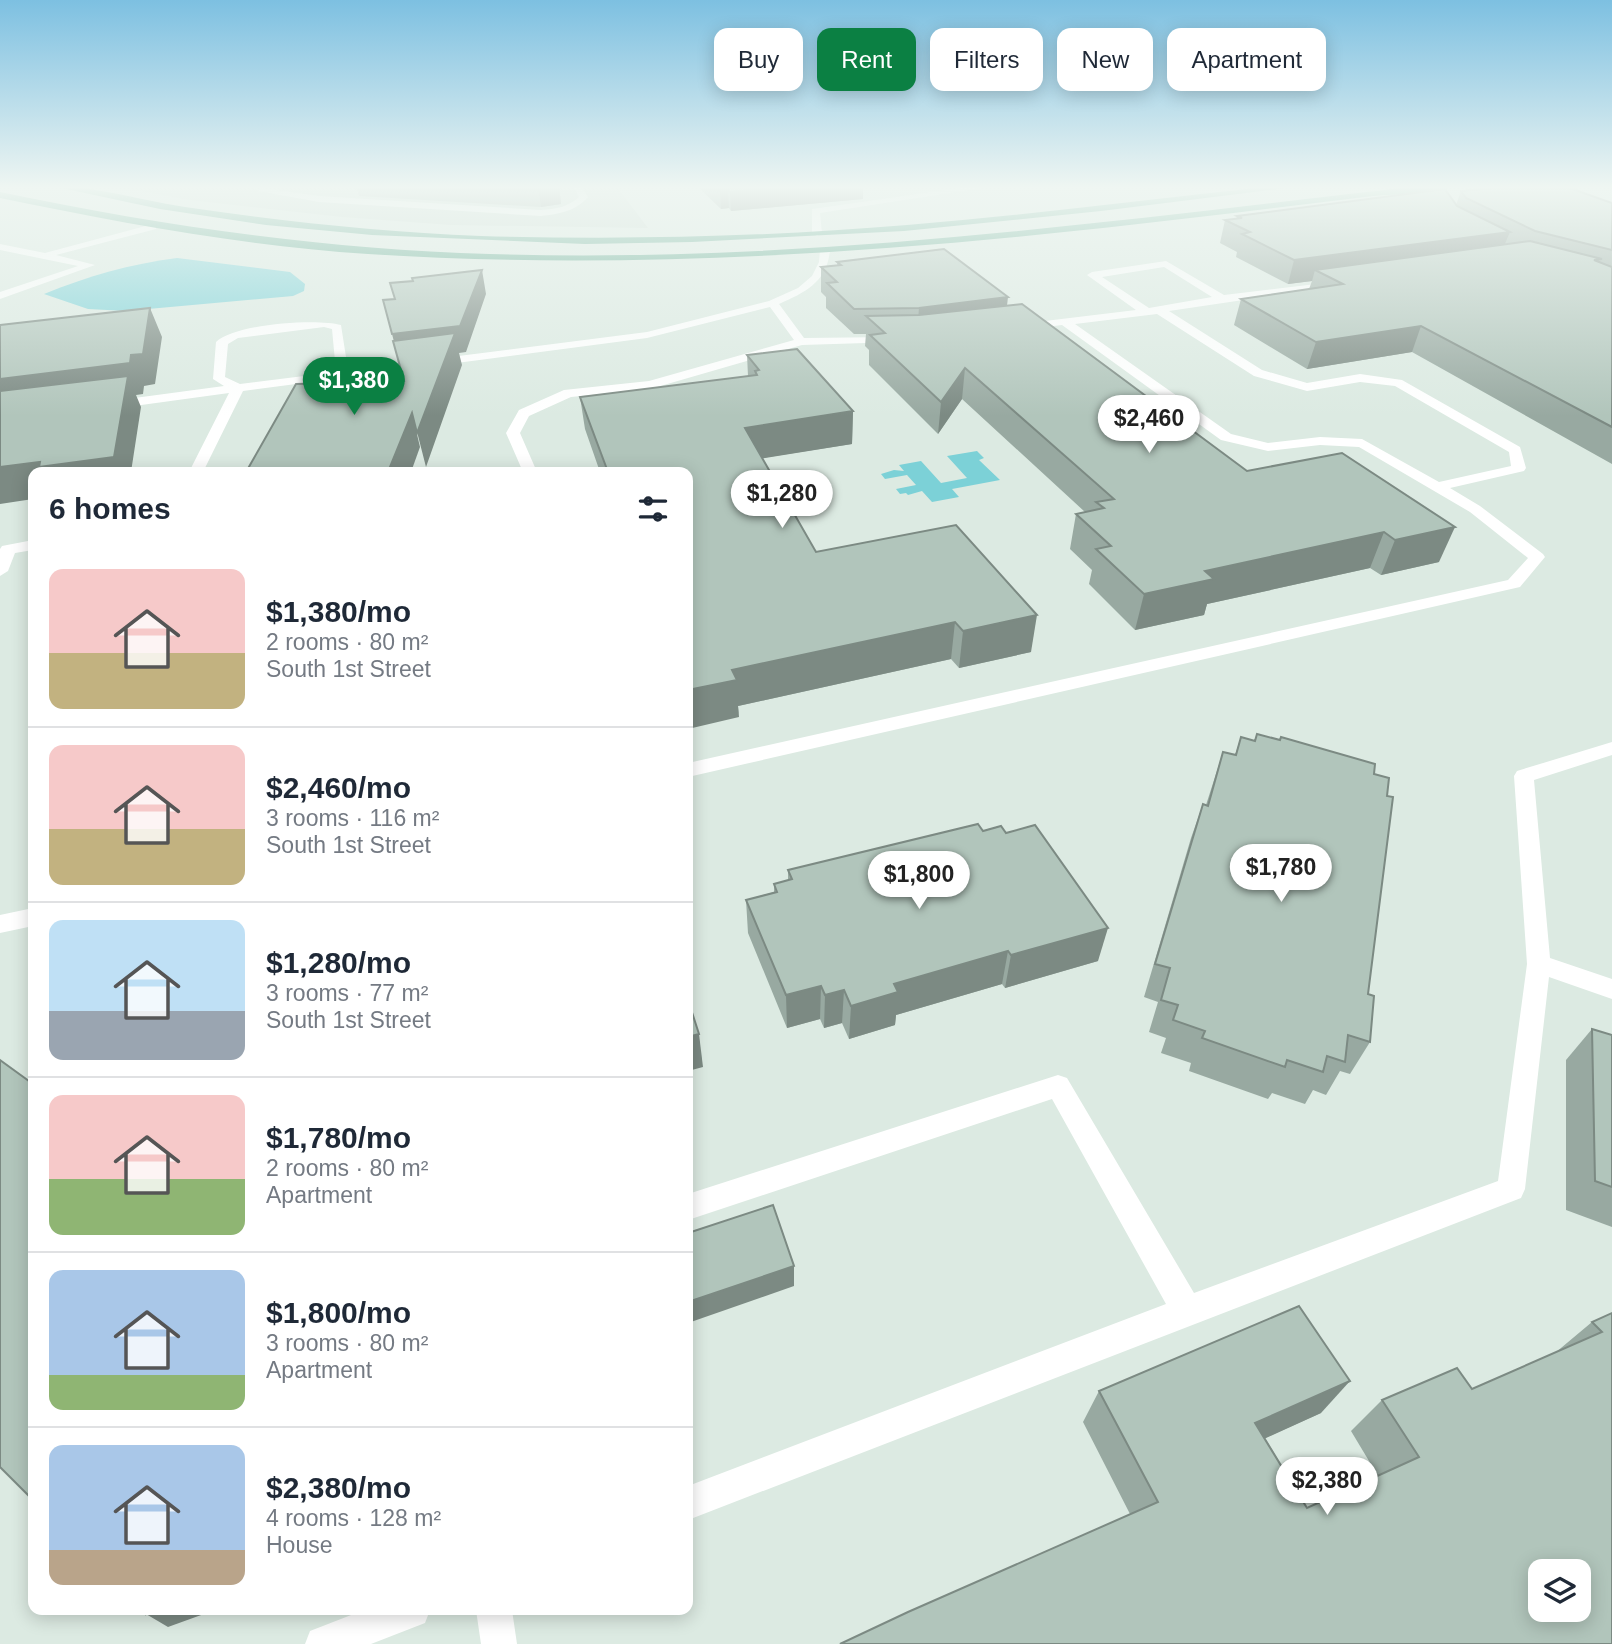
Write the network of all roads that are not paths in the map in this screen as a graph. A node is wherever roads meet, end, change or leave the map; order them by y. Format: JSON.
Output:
{"nodes":[{"id":1,"x":78,"y":263,"type":"edge"},
{"id":2,"x":825,"y":263,"type":"edge"},
{"id":3,"x":1344,"y":283,"type":"edge"},
{"id":4,"x":0,"y":296,"type":"edge"},
{"id":5,"x":1222,"y":299,"type":"junction"},
{"id":6,"x":773,"y":303,"type":"junction"},
{"id":7,"x":1153,"y":311,"type":"junction"},
{"id":8,"x":1065,"y":322,"type":"junction"},
{"id":9,"x":1011,"y":328,"type":"edge"},
{"id":10,"x":906,"y":340,"type":"edge"},
{"id":11,"x":802,"y":342,"type":"junction"},
{"id":12,"x":342,"y":374,"type":"junction"},
{"id":13,"x":238,"y":388,"type":"junction"},
{"id":14,"x":93,"y":407,"type":"edge"},
{"id":15,"x":198,"y":467,"type":"edge"},
{"id":16,"x":528,"y":467,"type":"edge"},
{"id":17,"x":1437,"y":487,"type":"junction"},
{"id":18,"x":28,"y":546,"type":"edge"},
{"id":19,"x":0,"y":571,"type":"edge"},
{"id":20,"x":1612,"y":748,"type":"edge"},
{"id":21,"x":693,"y":769,"type":"edge"},
{"id":22,"x":28,"y":918,"type":"edge"},
{"id":23,"x":0,"y":925,"type":"edge"},
{"id":24,"x":1539,"y":964,"type":"junction"},
{"id":25,"x":1612,"y":989,"type":"edge"},
{"id":26,"x":693,"y":1205,"type":"edge"},
{"id":27,"x":1187,"y":1311,"type":"junction"},
{"id":28,"x":693,"y":1501,"type":"edge"},
{"id":29,"x":399,"y":1615,"type":"edge"},
{"id":30,"x":496,"y":1615,"type":"edge"},
{"id":31,"x":323,"y":1644,"type":"edge"},
{"id":32,"x":499,"y":1644,"type":"edge"}],
"edges":[{"from":1,"to":4,"type":"lane"},
{"from":2,"to":6,"type":"lane"},
{"from":3,"to":5,"type":"lane"},
{"from":5,"to":7,"type":"lane"},
{"from":5,"to":7,"type":"lane"},
{"from":6,"to":11,"type":"lane"},
{"from":6,"to":12,"type":"lane"},
{"from":7,"to":8,"type":"lane"},
{"from":7,"to":17,"type":"lane"},
{"from":8,"to":9,"type":"lane"},
{"from":8,"to":17,"type":"lane"},
{"from":10,"to":11,"type":"lane"},
{"from":11,"to":16,"type":"lane"},
{"from":12,"to":13,"type":"lane"},
{"from":12,"to":13,"type":"lane"},
{"from":13,"to":14,"type":"lane"},
{"from":13,"to":15,"type":"lane"},
{"from":17,"to":21,"type":"lane"},
{"from":18,"to":19,"type":"lane"},
{"from":20,"to":24,"type":"lane"},
{"from":22,"to":23,"type":"lane"},
{"from":24,"to":25,"type":"lane"},
{"from":24,"to":27,"type":"lane"},
{"from":26,"to":27,"type":"lane"},
{"from":27,"to":28,"type":"lane"},
{"from":29,"to":31,"type":"lane"},
{"from":30,"to":32,"type":"lane"}]}
